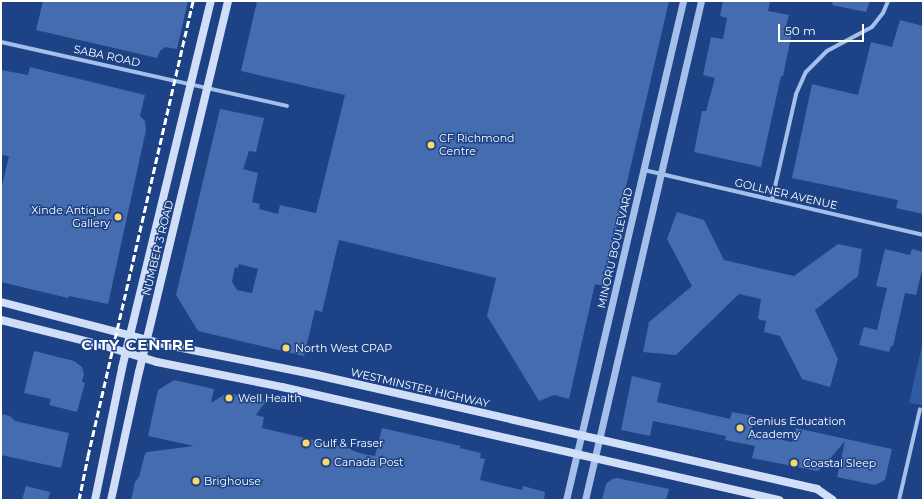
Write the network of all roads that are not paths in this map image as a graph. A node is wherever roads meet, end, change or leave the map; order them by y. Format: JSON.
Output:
{"nodes":[{"id":1,"x":211,"y":1,"type":"edge"},
{"id":2,"x":228,"y":1,"type":"edge"},
{"id":3,"x":683,"y":1,"type":"edge"},
{"id":4,"x":701,"y":1,"type":"edge"},
{"id":5,"x":888,"y":1,"type":"edge"},
{"id":6,"x":1,"y":42,"type":"edge"},
{"id":7,"x":191,"y":84,"type":"junction"},
{"id":8,"x":208,"y":88,"type":"junction"},
{"id":9,"x":287,"y":106,"type":"dead end"},
{"id":10,"x":644,"y":170,"type":"junction"},
{"id":11,"x":660,"y":174,"type":"junction"},
{"id":12,"x":772,"y":200,"type":"junction"},
{"id":13,"x":923,"y":235,"type":"edge"},
{"id":14,"x":1,"y":302,"type":"edge"},
{"id":15,"x":1,"y":320,"type":"edge"},
{"id":16,"x":130,"y":335,"type":"junction"},
{"id":17,"x":146,"y":340,"type":"junction"},
{"id":18,"x":126,"y":352,"type":"junction"},
{"id":19,"x":142,"y":358,"type":"junction"},
{"id":20,"x":920,"y":409,"type":"dead end"},
{"id":21,"x":582,"y":436,"type":"junction"},
{"id":22,"x":599,"y":440,"type":"junction"},
{"id":23,"x":577,"y":454,"type":"junction"},
{"id":24,"x":595,"y":458,"type":"junction"},
{"id":25,"x":95,"y":500,"type":"edge"},
{"id":26,"x":111,"y":500,"type":"edge"},
{"id":27,"x":566,"y":500,"type":"edge"},
{"id":28,"x":585,"y":500,"type":"edge"},
{"id":29,"x":779,"y":500,"type":"edge"},
{"id":30,"x":832,"y":500,"type":"edge"},
{"id":31,"x":899,"y":500,"type":"edge"}],
"edges":[{"from":1,"to":7,"type":"main road","name":"NUMBER 3 ROAD"},
{"from":2,"to":8,"type":"main road","name":"NUMBER 3 ROAD"},
{"from":3,"to":10,"type":"street","name":"MINORU BOULEVARD"},
{"from":4,"to":11,"type":"street"},
{"from":5,"to":12,"type":"street"},
{"from":6,"to":7,"type":"street","name":"SABA ROAD"},
{"from":7,"to":8,"type":"street","name":"SABA ROAD"},
{"from":7,"to":16,"type":"main road","name":"NUMBER 3 ROAD"},
{"from":8,"to":9,"type":"street","name":"SABA ROAD"},
{"from":8,"to":17,"type":"main road","name":"NUMBER 3 ROAD"},
{"from":10,"to":11,"type":"street","name":"GOLLNER AVENUE"},
{"from":10,"to":21,"type":"street","name":"MINORU BOULEVARD"},
{"from":11,"to":12,"type":"street","name":"GOLLNER AVENUE"},
{"from":11,"to":22,"type":"street"},
{"from":12,"to":13,"type":"street","name":"GOLLNER AVENUE"},
{"from":14,"to":16,"type":"main road","name":"WESTMINSTER HIGHWAY"},
{"from":15,"to":18,"type":"main road"},
{"from":16,"to":17,"type":"main road","name":"WESTMINSTER HIGHWAY"},
{"from":16,"to":18,"type":"main road","name":"NUMBER 3 ROAD"},
{"from":17,"to":19,"type":"main road","name":"NUMBER 3 ROAD"},
{"from":17,"to":21,"type":"main road","name":"WESTMINSTER HIGHWAY"},
{"from":18,"to":19,"type":"main road"},
{"from":18,"to":25,"type":"main road","name":"NUMBER 3 ROAD"},
{"from":19,"to":23,"type":"main road"},
{"from":19,"to":26,"type":"main road","name":"NUMBER 3 ROAD"},
{"from":20,"to":31,"type":"street"},
{"from":21,"to":22,"type":"main road","name":"WESTMINSTER HIGHWAY"},
{"from":21,"to":23,"type":"street","name":"MINORU BOULEVARD"},
{"from":22,"to":24,"type":"street"},
{"from":22,"to":30,"type":"main road","name":"WESTMINSTER HIGHWAY"},
{"from":23,"to":24,"type":"main road"},
{"from":23,"to":27,"type":"street","name":"MINORU BOULEVARD"},
{"from":24,"to":28,"type":"street"},
{"from":24,"to":29,"type":"main road"}]}
